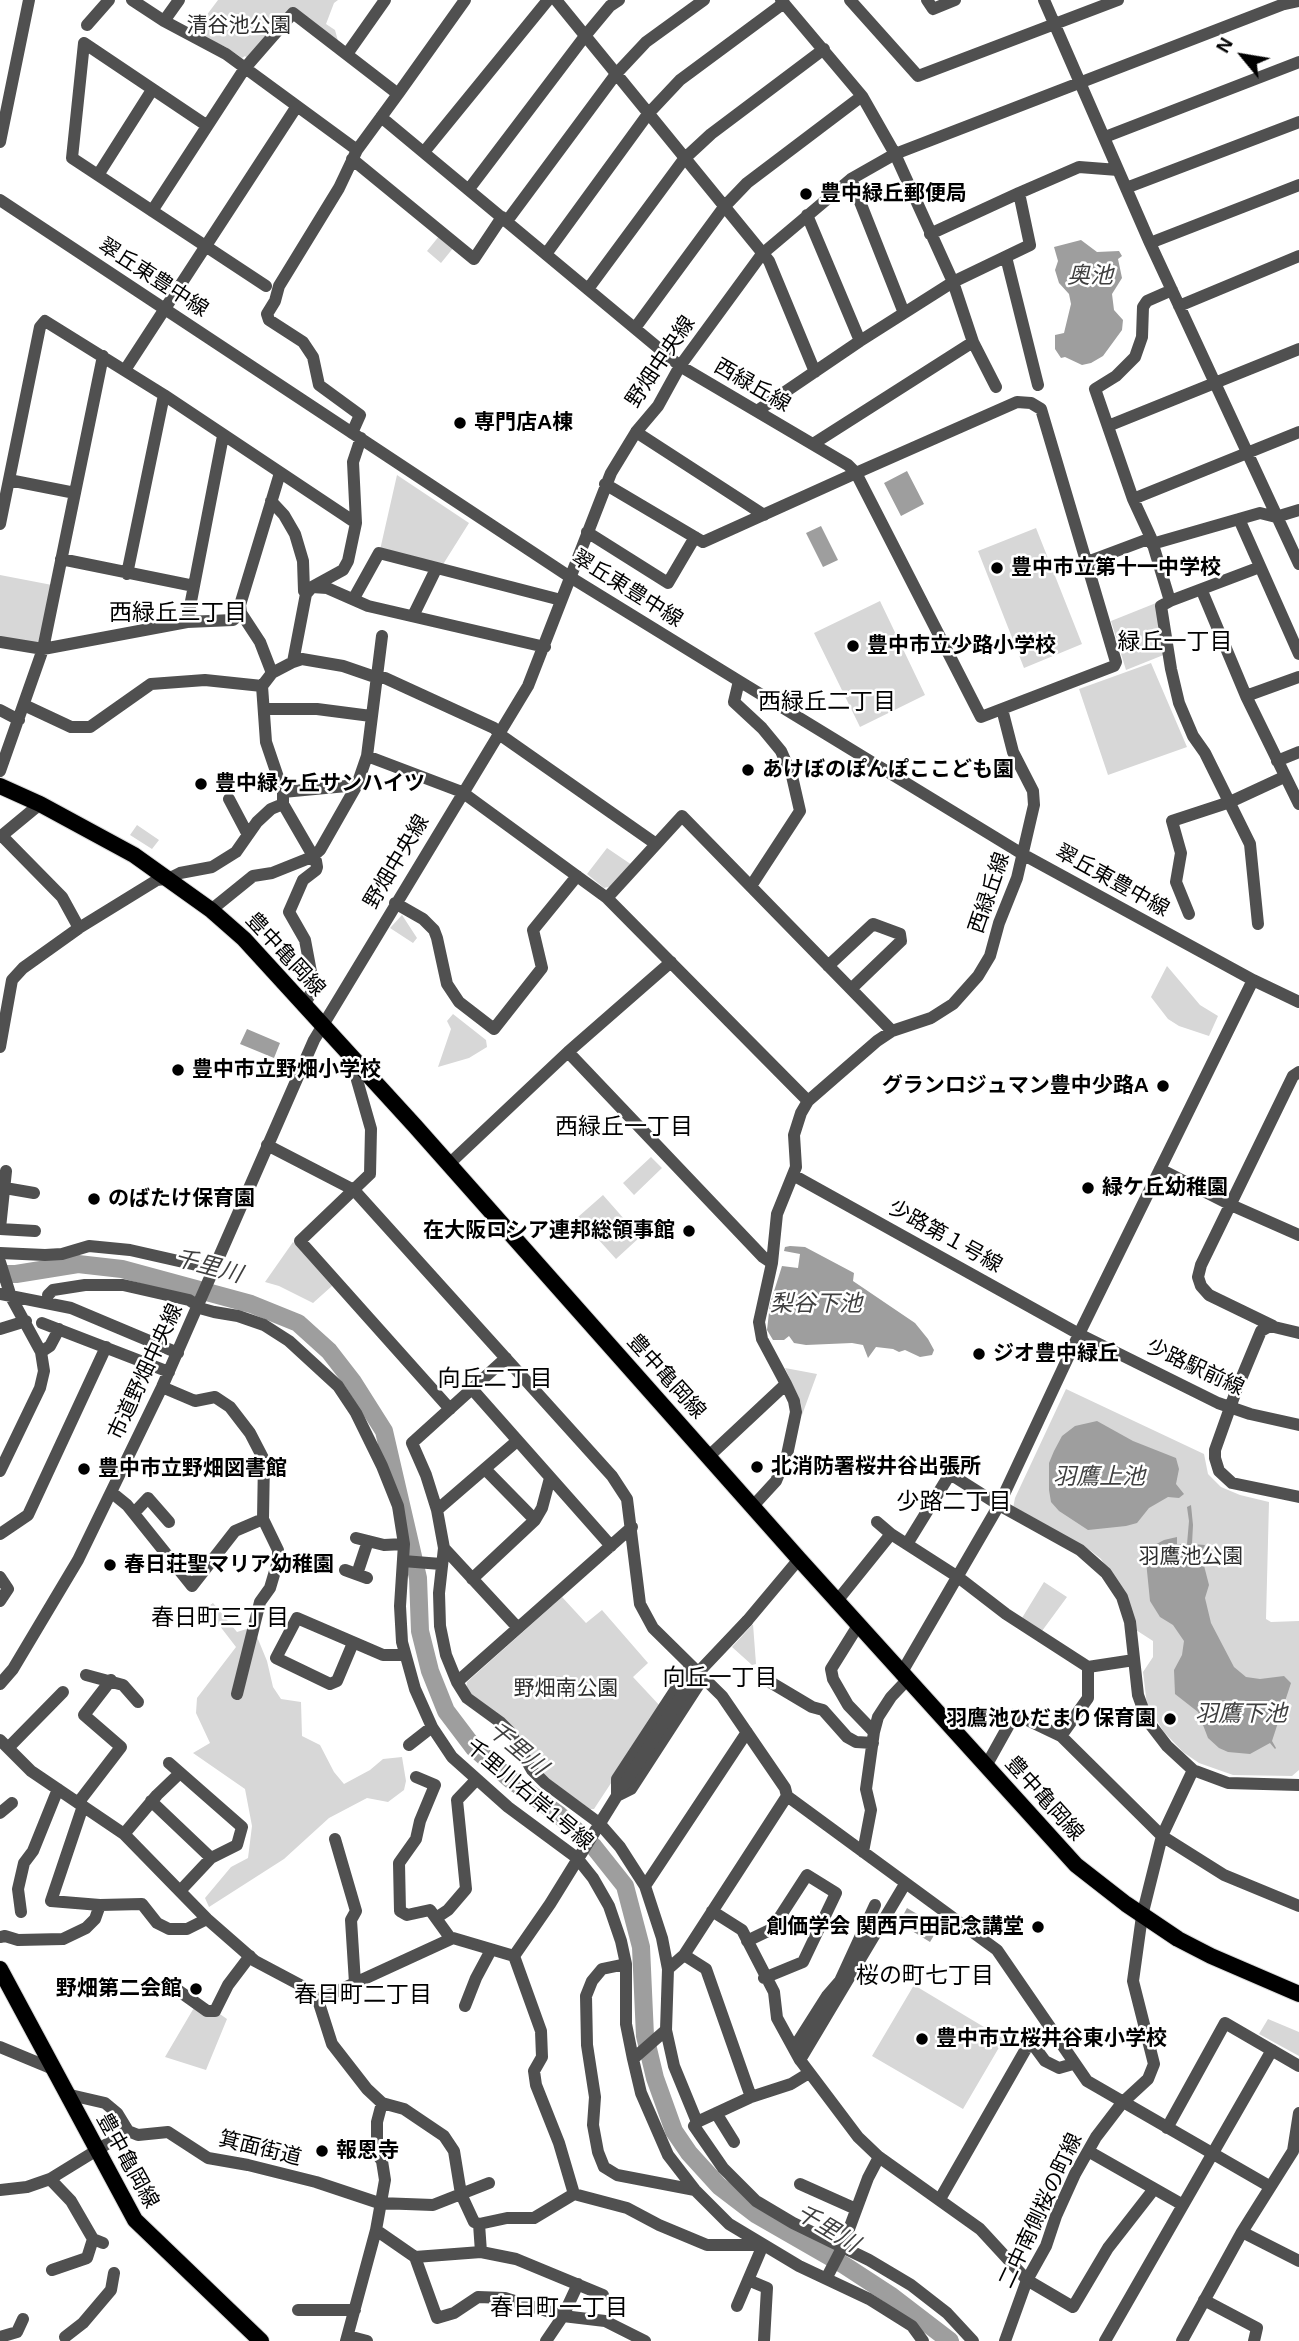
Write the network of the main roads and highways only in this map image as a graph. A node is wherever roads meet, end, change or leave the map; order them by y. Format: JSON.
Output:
{"nodes":[{"id":1,"x":0,"y":786,"type":"edge"},
{"id":2,"x":0,"y":1969,"type":"edge"},
{"id":3,"x":1299,"y":1994,"type":"edge"},
{"id":4,"x":261,"y":2341,"type":"edge"}],
"edges":[{"from":1,"to":3,"type":"main road","name":"豊中亀岡線"},
{"from":2,"to":4,"type":"main road","name":"豊中亀岡線"}]}
